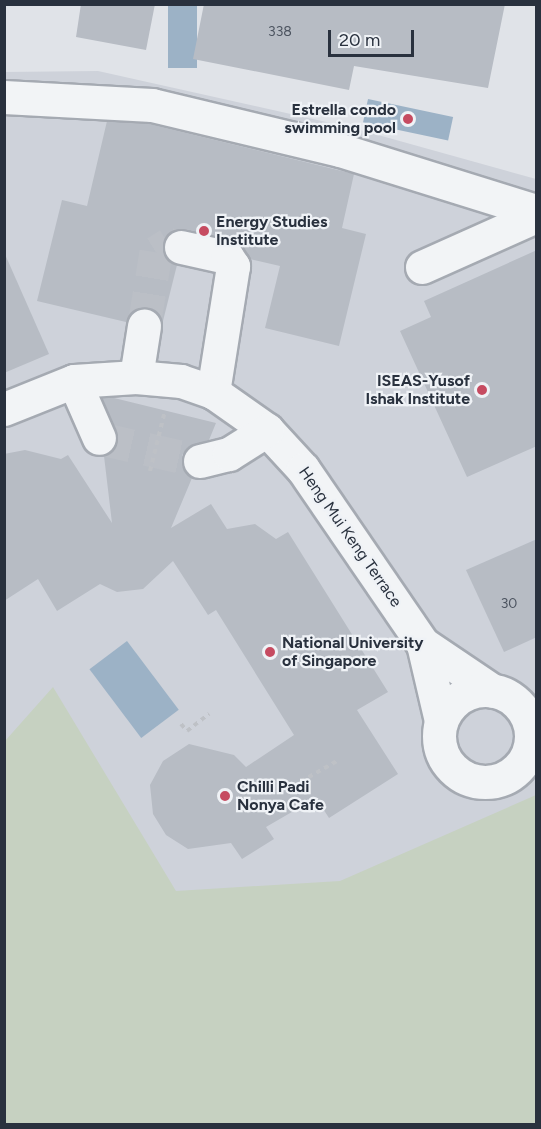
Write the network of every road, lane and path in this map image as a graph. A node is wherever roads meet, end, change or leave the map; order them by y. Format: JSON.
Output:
{"nodes":[{"id":1,"x":4,"y":97,"type":"edge"},
{"id":2,"x":537,"y":211,"type":"edge"},
{"id":3,"x":537,"y":216,"type":"edge"},
{"id":4,"x":181,"y":247,"type":"tunnel mouth"},
{"id":5,"x":422,"y":267,"type":"dead end"},
{"id":6,"x":144,"y":326,"type":"tunnel mouth"},
{"id":7,"x":136,"y":377,"type":"junction"},
{"id":8,"x":74,"y":381,"type":"junction"},
{"id":9,"x":213,"y":392,"type":"junction"},
{"id":10,"x":4,"y":409,"type":"edge"},
{"id":11,"x":165,"y":411,"type":"dead end"},
{"id":12,"x":267,"y":430,"type":"junction"},
{"id":13,"x":99,"y":438,"type":"dead end"},
{"id":14,"x":200,"y":461,"type":"tunnel mouth"},
{"id":15,"x":150,"y":471,"type":"dead end"},
{"id":16,"x":423,"y":644,"type":"junction"},
{"id":17,"x":493,"y":691,"type":"junction"},
{"id":18,"x":210,"y":714,"type":"dead end"},
{"id":19,"x":531,"y":717,"type":"edge"},
{"id":20,"x":441,"y":721,"type":"junction"},
{"id":21,"x":181,"y":724,"type":"dead end"},
{"id":22,"x":338,"y":761,"type":"dead end"},
{"id":23,"x":525,"y":768,"type":"edge"},
{"id":24,"x":293,"y":786,"type":"dead end"}],
"edges":[{"from":1,"to":2,"type":"street"},
{"from":3,"to":5,"type":"street"},
{"from":4,"to":9,"type":"street"},
{"from":6,"to":7,"type":"street"},
{"from":7,"to":8,"type":"street","name":"Heng Mui Keng Terrace"},
{"from":7,"to":9,"type":"street","name":"Heng Mui Keng Terrace"},
{"from":8,"to":10,"type":"street","name":"Heng Mui Keng Terrace"},
{"from":8,"to":13,"type":"street"},
{"from":9,"to":12,"type":"street","name":"Heng Mui Keng Terrace"},
{"from":11,"to":15,"type":"path"},
{"from":12,"to":14,"type":"street"},
{"from":12,"to":16,"type":"street","name":"Heng Mui Keng Terrace"},
{"from":16,"to":17,"type":"street","name":"Heng Mui Keng Terrace"},
{"from":16,"to":20,"type":"street","name":"Heng Mui Keng Terrace"},
{"from":17,"to":19,"type":"street","name":"Heng Mui Keng Terrace"},
{"from":17,"to":20,"type":"street"},
{"from":18,"to":21,"type":"path"},
{"from":19,"to":23,"type":"street","name":"Heng Mui Keng Terrace"},
{"from":20,"to":23,"type":"street","name":"Heng Mui Keng Terrace"},
{"from":22,"to":24,"type":"path"}]}
